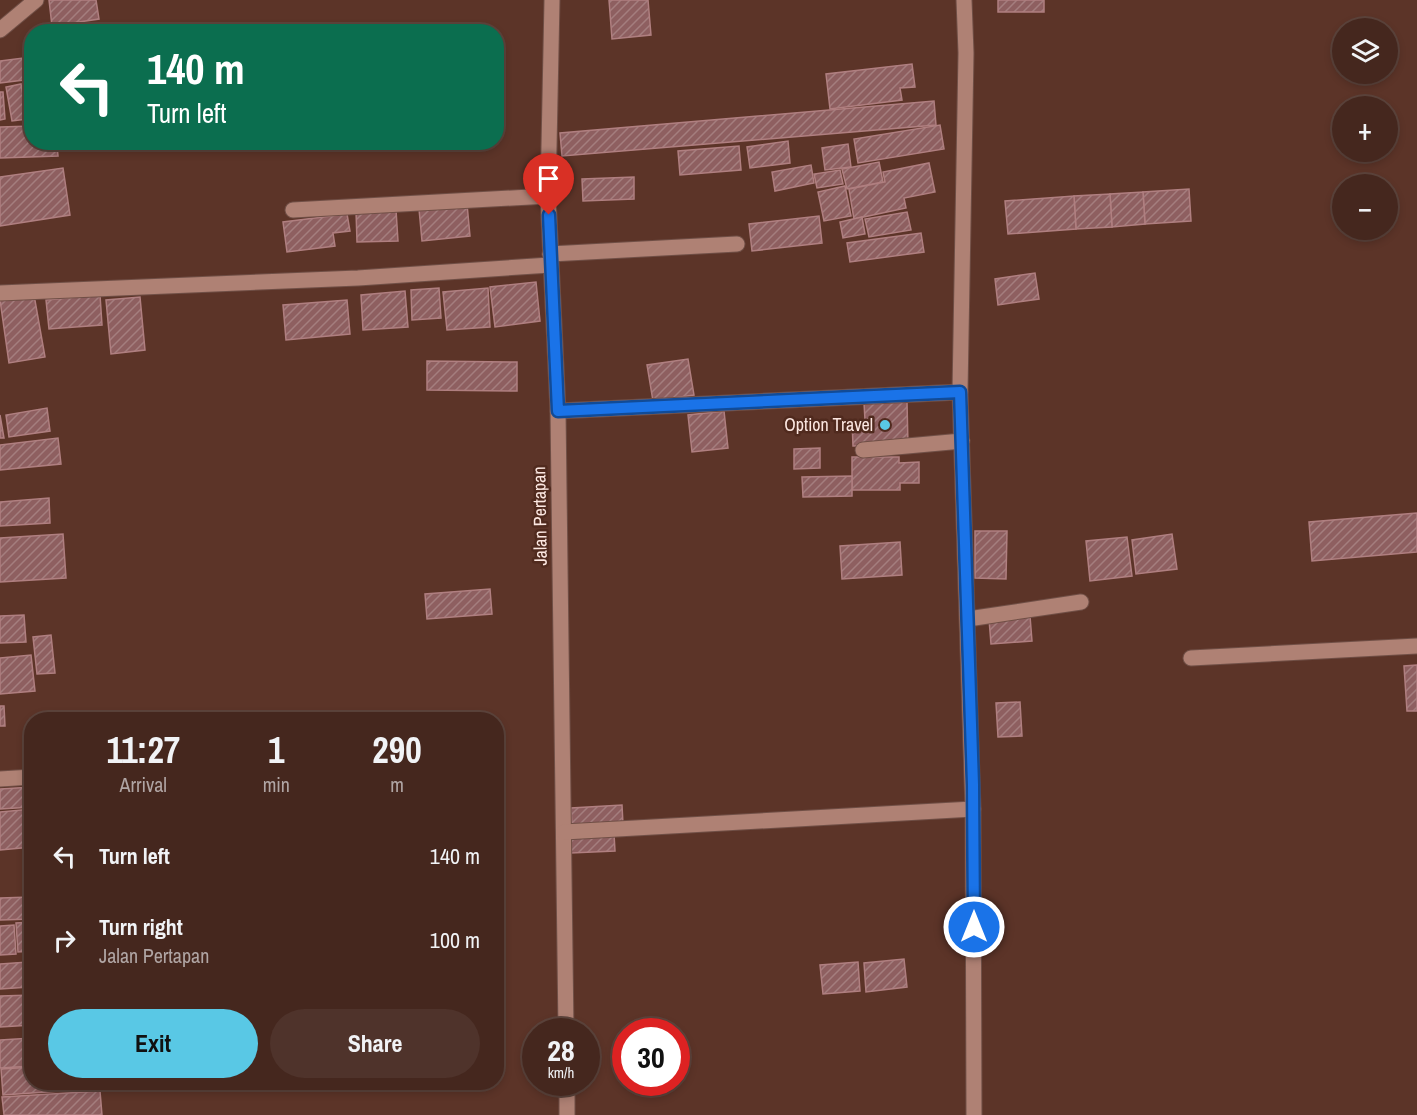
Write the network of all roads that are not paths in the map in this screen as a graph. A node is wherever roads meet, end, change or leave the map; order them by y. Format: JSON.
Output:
{"nodes":[{"id":1,"x":36,"y":0,"type":"edge"},
{"id":2,"x":552,"y":0,"type":"edge"},
{"id":3,"x":964,"y":0,"type":"edge"},
{"id":4,"x":0,"y":30,"type":"edge"},
{"id":5,"x":548,"y":196,"type":"junction"},
{"id":6,"x":293,"y":210,"type":"dead end"},
{"id":7,"x":737,"y":244,"type":"dead end"},
{"id":8,"x":550,"y":260,"type":"junction"},
{"id":9,"x":0,"y":293,"type":"edge"},
{"id":10,"x":960,"y":392,"type":"junction"},
{"id":11,"x":558,"y":411,"type":"junction"},
{"id":12,"x":962,"y":441,"type":"junction"},
{"id":13,"x":863,"y":450,"type":"dead end"},
{"id":14,"x":1080,"y":602,"type":"dead end"},
{"id":15,"x":968,"y":619,"type":"junction"},
{"id":16,"x":1417,"y":646,"type":"edge"},
{"id":17,"x":1191,"y":658,"type":"dead end"},
{"id":18,"x":24,"y":778,"type":"edge"},
{"id":19,"x":0,"y":779,"type":"edge"},
{"id":20,"x":973,"y":809,"type":"junction"},
{"id":21,"x":564,"y":832,"type":"junction"},
{"id":22,"x":566,"y":1018,"type":"edge"},
{"id":23,"x":567,"y":1096,"type":"edge"},
{"id":24,"x":567,"y":1115,"type":"edge"},
{"id":25,"x":974,"y":1115,"type":"edge"}],
"edges":[{"from":1,"to":4,"type":"street"},
{"from":2,"to":5,"type":"street","name":"Jalan Pertapan"},
{"from":3,"to":10,"type":"street"},
{"from":5,"to":6,"type":"street"},
{"from":5,"to":8,"type":"street","name":"Jalan Pertapan"},
{"from":7,"to":8,"type":"street"},
{"from":8,"to":9,"type":"street"},
{"from":8,"to":11,"type":"street","name":"Jalan Pertapan"},
{"from":10,"to":11,"type":"street"},
{"from":10,"to":12,"type":"street"},
{"from":11,"to":21,"type":"street","name":"Jalan Pertapan"},
{"from":12,"to":13,"type":"street"},
{"from":12,"to":15,"type":"street"},
{"from":14,"to":15,"type":"street"},
{"from":15,"to":20,"type":"street"},
{"from":16,"to":17,"type":"street"},
{"from":18,"to":19,"type":"street"},
{"from":20,"to":21,"type":"street"},
{"from":20,"to":25,"type":"street"},
{"from":21,"to":22,"type":"street","name":"Jalan Pertapan"},
{"from":23,"to":24,"type":"street"}]}
